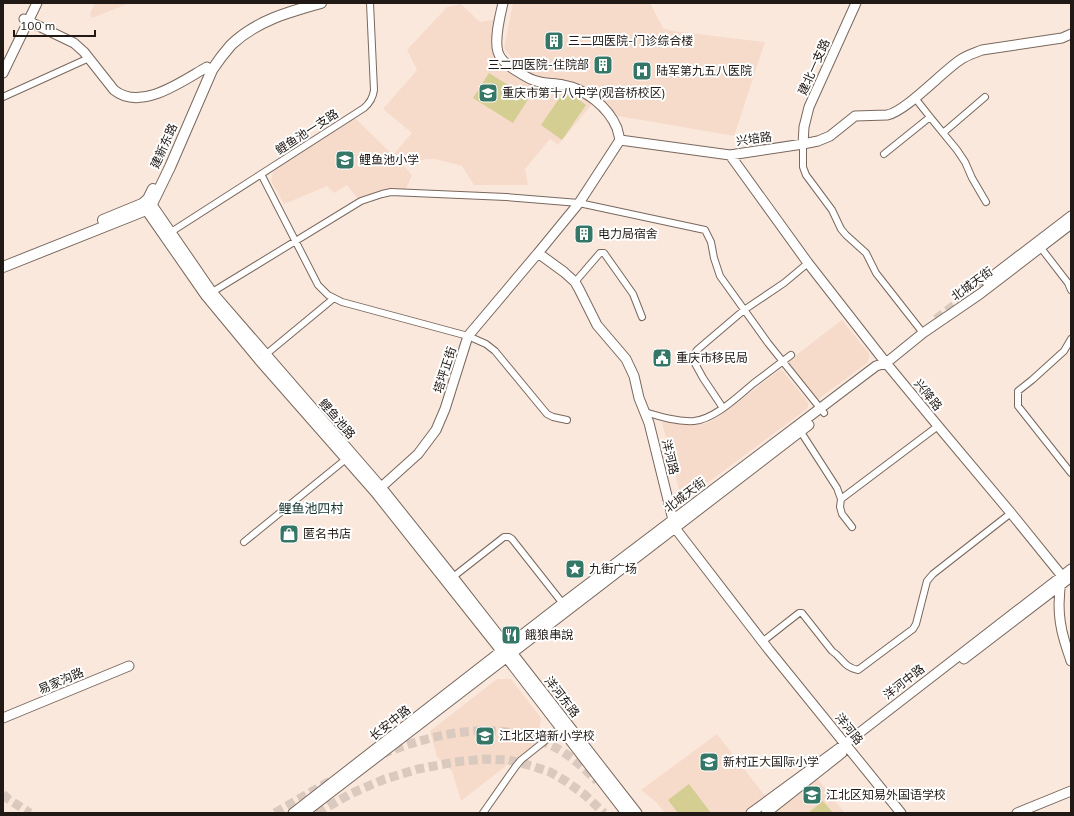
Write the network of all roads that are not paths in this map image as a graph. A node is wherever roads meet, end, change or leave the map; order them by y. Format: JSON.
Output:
{"nodes":[{"id":1,"x":32,"y":3,"type":"edge"},
{"id":2,"x":37,"y":3,"type":"edge"},
{"id":3,"x":299,"y":3,"type":"edge"},
{"id":4,"x":321,"y":3,"type":"edge"},
{"id":5,"x":370,"y":3,"type":"edge"},
{"id":6,"x":503,"y":3,"type":"edge"},
{"id":7,"x":856,"y":3,"type":"edge"},
{"id":8,"x":26,"y":20,"type":"junction"},
{"id":9,"x":1071,"y":34,"type":"edge"},
{"id":10,"x":89,"y":58,"type":"junction"},
{"id":11,"x":3,"y":64,"type":"edge"},
{"id":12,"x":207,"y":67,"type":"junction"},
{"id":13,"x":3,"y":73,"type":"edge"},
{"id":14,"x":3,"y":97,"type":"edge"},
{"id":15,"x":985,"y":97,"type":"dead end"},
{"id":16,"x":915,"y":98,"type":"junction"},
{"id":17,"x":930,"y":117,"type":"junction"},
{"id":18,"x":943,"y":133,"type":"junction"},
{"id":19,"x":620,"y":140,"type":"junction"},
{"id":20,"x":803,"y":144,"type":"junction"},
{"id":21,"x":884,"y":154,"type":"dead end"},
{"id":22,"x":730,"y":155,"type":"junction"},
{"id":23,"x":261,"y":174,"type":"junction"},
{"id":24,"x":986,"y":202,"type":"dead end"},
{"id":25,"x":580,"y":203,"type":"junction"},
{"id":26,"x":147,"y":204,"type":"junction"},
{"id":27,"x":1071,"y":216,"type":"edge"},
{"id":28,"x":1071,"y":224,"type":"edge"},
{"id":29,"x":171,"y":232,"type":"junction"},
{"id":30,"x":294,"y":241,"type":"junction"},
{"id":31,"x":1041,"y":248,"type":"junction"},
{"id":32,"x":538,"y":253,"type":"junction"},
{"id":33,"x":3,"y":260,"type":"edge"},
{"id":34,"x":808,"y":263,"type":"junction"},
{"id":35,"x":3,"y":267,"type":"edge"},
{"id":36,"x":986,"y":281,"type":"tunnel mouth"},
{"id":37,"x":574,"y":282,"type":"junction"},
{"id":38,"x":1071,"y":290,"type":"edge"},
{"id":39,"x":209,"y":294,"type":"junction"},
{"id":40,"x":334,"y":298,"type":"junction"},
{"id":41,"x":744,"y":310,"type":"junction"},
{"id":42,"x":642,"y":317,"type":"dead end"},
{"id":43,"x":923,"y":334,"type":"junction"},
{"id":44,"x":468,"y":336,"type":"junction"},
{"id":45,"x":1071,"y":339,"type":"edge"},
{"id":46,"x":791,"y":355,"type":"dead end"},
{"id":47,"x":262,"y":357,"type":"junction"},
{"id":48,"x":782,"y":362,"type":"junction"},
{"id":49,"x":886,"y":363,"type":"junction"},
{"id":50,"x":723,"y":408,"type":"junction"},
{"id":51,"x":822,"y":411,"type":"junction"},
{"id":52,"x":646,"y":412,"type":"junction"},
{"id":53,"x":567,"y":420,"type":"dead end"},
{"id":54,"x":938,"y":426,"type":"junction"},
{"id":55,"x":799,"y":429,"type":"junction"},
{"id":56,"x":346,"y":459,"type":"junction"},
{"id":57,"x":1071,"y":473,"type":"edge"},
{"id":58,"x":378,"y":490,"type":"junction"},
{"id":59,"x":841,"y":499,"type":"junction"},
{"id":60,"x":1011,"y":513,"type":"junction"},
{"id":61,"x":674,"y":523,"type":"junction"},
{"id":62,"x":852,"y":527,"type":"dead end"},
{"id":63,"x":244,"y":542,"type":"dead end"},
{"id":64,"x":1071,"y":569,"type":"edge"},
{"id":65,"x":453,"y":576,"type":"junction"},
{"id":66,"x":1066,"y":576,"type":"edge"},
{"id":67,"x":1060,"y":586,"type":"junction"},
{"id":68,"x":565,"y":607,"type":"junction"},
{"id":69,"x":762,"y":642,"type":"junction"},
{"id":70,"x":507,"y":652,"type":"junction"},
{"id":71,"x":1071,"y":661,"type":"edge"},
{"id":72,"x":129,"y":666,"type":"dead end"},
{"id":73,"x":3,"y":718,"type":"edge"},
{"id":74,"x":561,"y":728,"type":"junction"},
{"id":75,"x":847,"y":746,"type":"junction"},
{"id":76,"x":1071,"y":791,"type":"edge"},
{"id":77,"x":1071,"y":797,"type":"edge"},
{"id":78,"x":293,"y":813,"type":"edge"},
{"id":79,"x":304,"y":813,"type":"edge"},
{"id":80,"x":483,"y":813,"type":"edge"},
{"id":81,"x":626,"y":813,"type":"edge"},
{"id":82,"x":637,"y":813,"type":"edge"},
{"id":83,"x":751,"y":813,"type":"edge"},
{"id":84,"x":766,"y":813,"type":"edge"},
{"id":85,"x":901,"y":813,"type":"edge"},
{"id":86,"x":1017,"y":813,"type":"edge"},
{"id":87,"x":1033,"y":813,"type":"edge"}],
"edges":[{"from":1,"to":8,"type":"street"},
{"from":2,"to":8,"type":"street"},
{"from":3,"to":12,"type":"main road","name":"建新东路"},
{"from":4,"to":26,"type":"main road","name":"建新东路"},
{"from":5,"to":23,"type":"street","name":"鲤鱼池一支路"},
{"from":6,"to":19,"type":"street"},
{"from":7,"to":20,"type":"street","name":"建北一支路"},
{"from":8,"to":10,"type":"street"},
{"from":8,"to":11,"type":"street"},
{"from":8,"to":13,"type":"street"},
{"from":9,"to":16,"type":"street","name":"兴培路"},
{"from":10,"to":12,"type":"street"},
{"from":10,"to":14,"type":"street"},
{"from":12,"to":26,"type":"main road","name":"建新东路"},
{"from":15,"to":18,"type":"street"},
{"from":16,"to":17,"type":"street"},
{"from":16,"to":20,"type":"street","name":"兴培路"},
{"from":17,"to":18,"type":"street"},
{"from":17,"to":21,"type":"street"},
{"from":18,"to":24,"type":"street"},
{"from":19,"to":22,"type":"street","name":"兴培路"},
{"from":19,"to":25,"type":"street"},
{"from":20,"to":22,"type":"street","name":"兴培路"},
{"from":20,"to":43,"type":"street"},
{"from":22,"to":34,"type":"street","name":"兴降路"},
{"from":23,"to":29,"type":"street","name":"鲤鱼池一支路"},
{"from":23,"to":30,"type":"street"},
{"from":25,"to":30,"type":"street"},
{"from":25,"to":32,"type":"street"},
{"from":25,"to":41,"type":"street"},
{"from":26,"to":29,"type":"street","name":"鲤鱼池路"},
{"from":26,"to":33,"type":"main road"},
{"from":26,"to":35,"type":"main road"},
{"from":26,"to":39,"type":"street","name":"鲤鱼池路"},
{"from":27,"to":36,"type":"street"},
{"from":28,"to":31,"type":"street","name":"北城天街"},
{"from":29,"to":39,"type":"street","name":"鲤鱼池路"},
{"from":30,"to":39,"type":"street"},
{"from":30,"to":40,"type":"street"},
{"from":31,"to":38,"type":"street"},
{"from":31,"to":43,"type":"street","name":"北城天街"},
{"from":32,"to":37,"type":"street","name":"洋河路"},
{"from":32,"to":44,"type":"street","name":"塔坪正街"},
{"from":34,"to":41,"type":"street"},
{"from":34,"to":49,"type":"street","name":"兴降路"},
{"from":37,"to":42,"type":"street"},
{"from":37,"to":52,"type":"street","name":"洋河路"},
{"from":39,"to":47,"type":"street","name":"鲤鱼池路"},
{"from":40,"to":44,"type":"street"},
{"from":40,"to":47,"type":"street"},
{"from":41,"to":48,"type":"street"},
{"from":41,"to":50,"type":"street"},
{"from":43,"to":49,"type":"street","name":"北城天街"},
{"from":44,"to":53,"type":"street"},
{"from":44,"to":58,"type":"street","name":"塔坪正街"},
{"from":45,"to":57,"type":"street"},
{"from":46,"to":48,"type":"street"},
{"from":47,"to":56,"type":"street","name":"鲤鱼池路"},
{"from":47,"to":58,"type":"street","name":"鲤鱼池路"},
{"from":48,"to":50,"type":"street"},
{"from":48,"to":51,"type":"street"},
{"from":49,"to":51,"type":"street","name":"北城天街"},
{"from":49,"to":54,"type":"street","name":"兴降路"},
{"from":50,"to":52,"type":"street"},
{"from":51,"to":55,"type":"street","name":"北城天街"},
{"from":52,"to":61,"type":"street","name":"洋河路"},
{"from":54,"to":59,"type":"street"},
{"from":54,"to":60,"type":"street","name":"兴降路"},
{"from":55,"to":59,"type":"street"},
{"from":55,"to":61,"type":"street","name":"北城天街"},
{"from":56,"to":58,"type":"street","name":"鲤鱼池路"},
{"from":56,"to":63,"type":"street"},
{"from":58,"to":65,"type":"street","name":"鲤鱼池路"},
{"from":58,"to":70,"type":"street","name":"鲤鱼池路"},
{"from":59,"to":62,"type":"street"},
{"from":60,"to":66,"type":"street","name":"兴降路"},
{"from":60,"to":69,"type":"street"},
{"from":61,"to":68,"type":"street","name":"北城天街"},
{"from":61,"to":69,"type":"street","name":"洋河路"},
{"from":64,"to":66,"type":"street","name":"洋河中路"},
{"from":65,"to":68,"type":"street"},
{"from":65,"to":70,"type":"street","name":"鲤鱼池路"},
{"from":66,"to":67,"type":"street"},
{"from":66,"to":75,"type":"street","name":"洋河中路"},
{"from":67,"to":71,"type":"street"},
{"from":67,"to":75,"type":"street","name":"洋河中路"},
{"from":68,"to":70,"type":"street","name":"北城天街"},
{"from":69,"to":75,"type":"street","name":"洋河路"},
{"from":70,"to":74,"type":"street","name":"洋河东路"},
{"from":70,"to":78,"type":"street","name":"长安中路"},
{"from":70,"to":79,"type":"street","name":"长安中路"},
{"from":70,"to":82,"type":"street","name":"洋河东路"},
{"from":72,"to":73,"type":"street","name":"易家沟路"},
{"from":74,"to":80,"type":"street"},
{"from":74,"to":81,"type":"street","name":"洋河东路"},
{"from":75,"to":83,"type":"street","name":"洋河中路"},
{"from":75,"to":84,"type":"street","name":"洋河中路"},
{"from":75,"to":85,"type":"street","name":"洋河路"},
{"from":76,"to":86,"type":"street"},
{"from":77,"to":87,"type":"street"}]}
